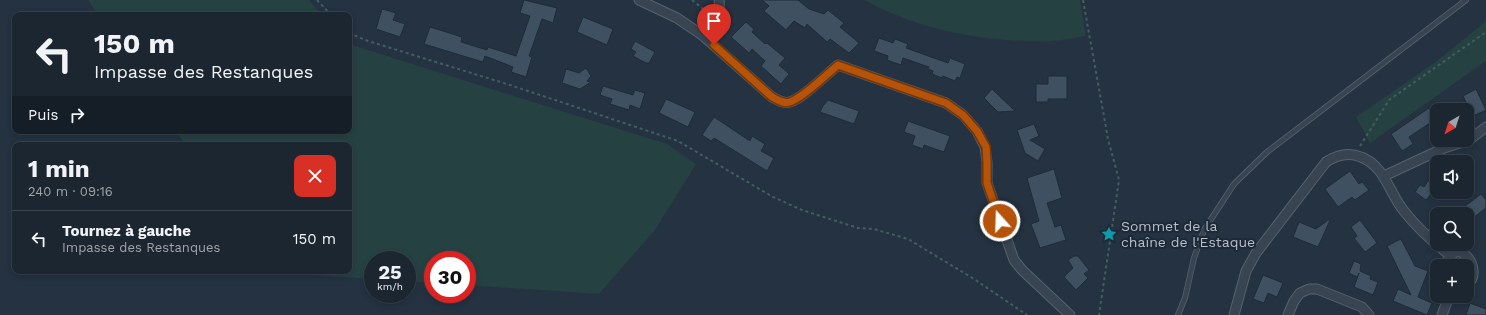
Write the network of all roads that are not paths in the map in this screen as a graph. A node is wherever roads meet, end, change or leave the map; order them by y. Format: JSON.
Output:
{"nodes":[{"id":1,"x":639,"y":0,"type":"edge"},
{"id":2,"x":719,"y":0,"type":"edge"},
{"id":3,"x":1465,"y":0,"type":"edge"},
{"id":4,"x":702,"y":35,"type":"junction"},
{"id":5,"x":1486,"y":127,"type":"edge"},
{"id":6,"x":1384,"y":176,"type":"junction"},
{"id":7,"x":1451,"y":256,"type":"junction"},
{"id":8,"x":1448,"y":259,"type":"edge"},
{"id":9,"x":1474,"y":280,"type":"edge"},
{"id":10,"x":1446,"y":303,"type":"edge"},
{"id":11,"x":1070,"y":315,"type":"edge"},
{"id":12,"x":1178,"y":315,"type":"edge"},
{"id":13,"x":1234,"y":315,"type":"edge"},
{"id":14,"x":1288,"y":315,"type":"edge"},
{"id":15,"x":1369,"y":315,"type":"edge"},
{"id":16,"x":1442,"y":315,"type":"edge"}],
"edges":[{"from":1,"to":4,"type":"street"},
{"from":2,"to":4,"type":"street"},
{"from":3,"to":12,"type":"lane"},
{"from":4,"to":11,"type":"street"},
{"from":5,"to":6,"type":"street"},
{"from":6,"to":7,"type":"street"},
{"from":6,"to":13,"type":"street"},
{"from":7,"to":8,"type":"street"},
{"from":7,"to":9,"type":"street"},
{"from":10,"to":16,"type":"street"},
{"from":14,"to":15,"type":"street"}]}
